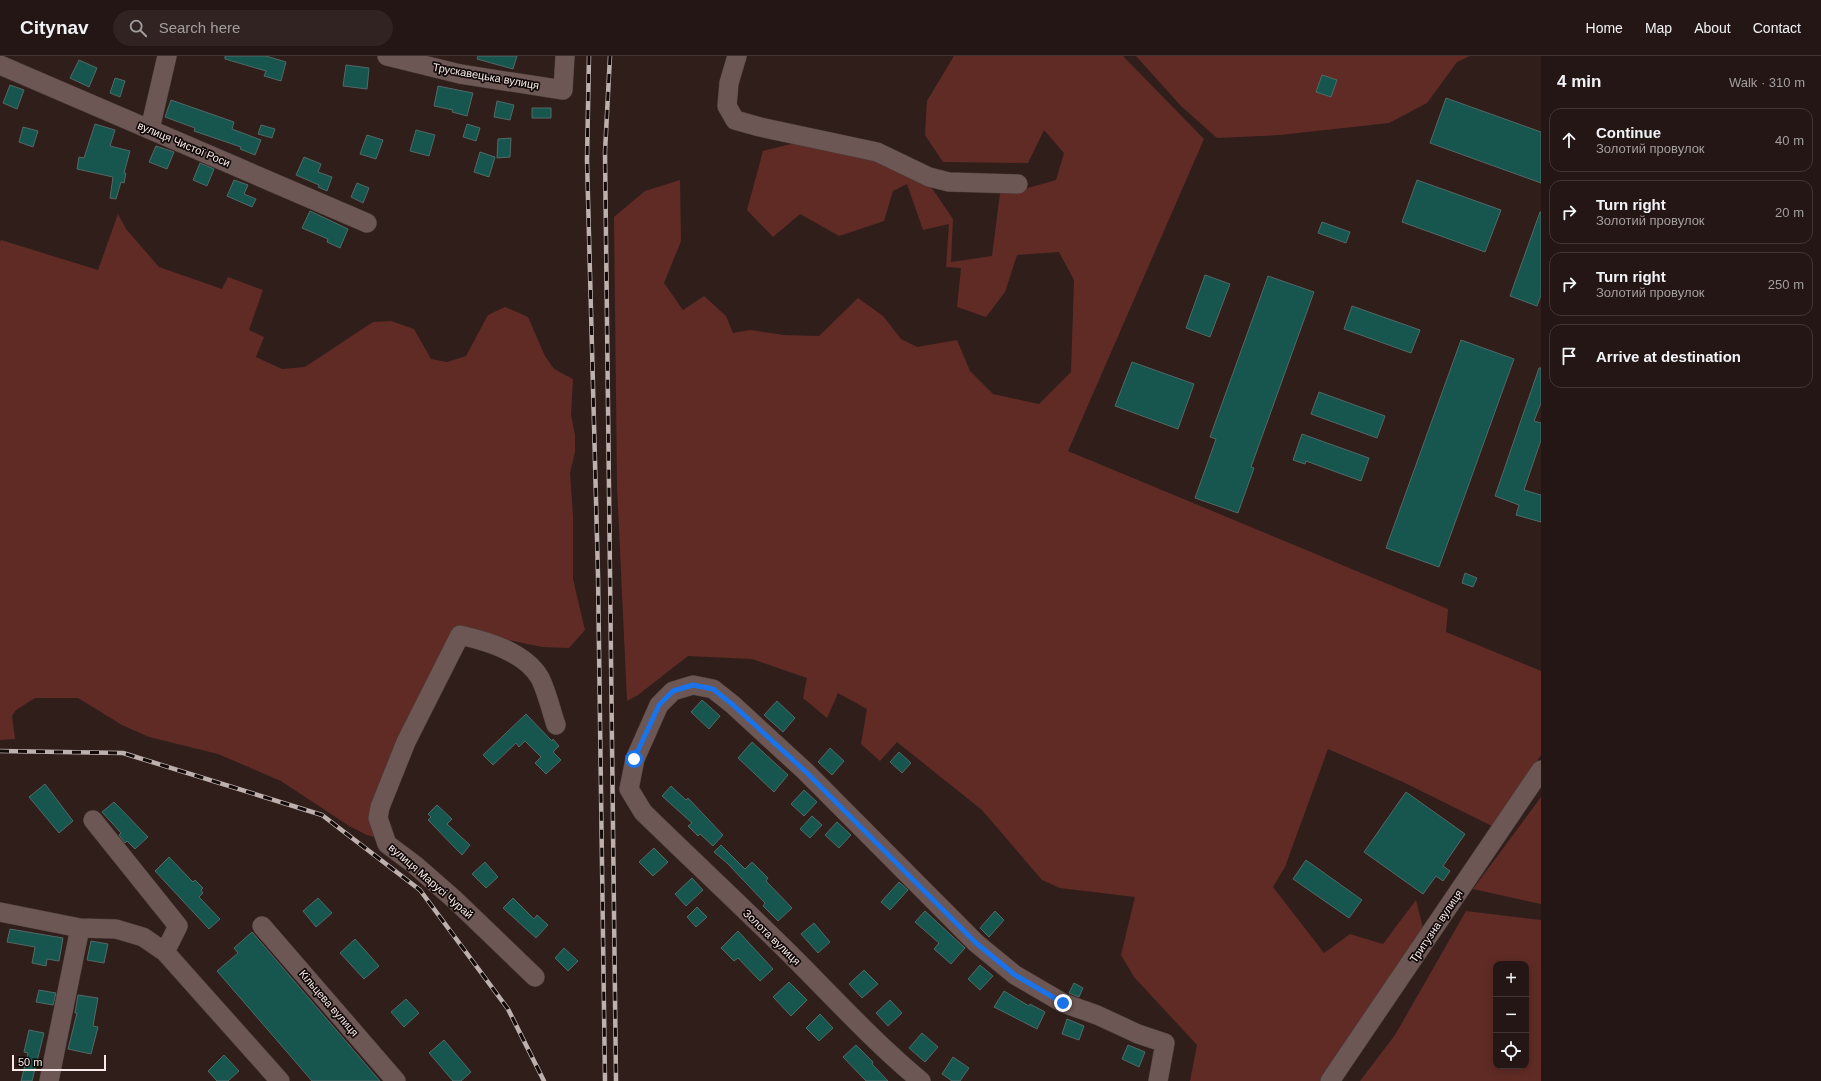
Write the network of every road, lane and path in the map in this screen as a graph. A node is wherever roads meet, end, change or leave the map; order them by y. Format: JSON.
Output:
{"nodes":[{"id":1,"x":168,"y":56,"type":"edge"},
{"id":2,"x":387,"y":56,"type":"edge"},
{"id":3,"x":565,"y":56,"type":"edge"},
{"id":4,"x":737,"y":56,"type":"edge"},
{"id":5,"x":0,"y":65,"type":"edge"},
{"id":6,"x":150,"y":130,"type":"junction"},
{"id":7,"x":1018,"y":184,"type":"dead end"},
{"id":8,"x":367,"y":222,"type":"dead end"},
{"id":9,"x":556,"y":725,"type":"dead end"},
{"id":10,"x":1541,"y":770,"type":"edge"},
{"id":11,"x":93,"y":820,"type":"dead end"},
{"id":12,"x":0,"y":912,"type":"edge"},
{"id":13,"x":262,"y":926,"type":"dead end"},
{"id":14,"x":80,"y":928,"type":"junction"},
{"id":15,"x":165,"y":952,"type":"junction"},
{"id":16,"x":535,"y":977,"type":"dead end"},
{"id":17,"x":49,"y":1081,"type":"edge"},
{"id":18,"x":280,"y":1081,"type":"edge"},
{"id":19,"x":396,"y":1081,"type":"edge"},
{"id":20,"x":921,"y":1081,"type":"edge"},
{"id":21,"x":1158,"y":1081,"type":"edge"},
{"id":22,"x":1330,"y":1081,"type":"edge"}],
"edges":[{"from":1,"to":6,"type":"street"},
{"from":2,"to":3,"type":"street","name":"Трускавецька вулиця"},
{"from":4,"to":7,"type":"street"},
{"from":5,"to":6,"type":"street","name":"вулиця Чистої Роси"},
{"from":6,"to":8,"type":"street","name":"вулиця Чистої Роси"},
{"from":9,"to":16,"type":"street","name":"вулиця Марусі Чурай"},
{"from":10,"to":22,"type":"street","name":"Тритузна вулиця"},
{"from":11,"to":15,"type":"street"},
{"from":12,"to":14,"type":"street"},
{"from":13,"to":19,"type":"street","name":"Кільцева вулиця"},
{"from":14,"to":15,"type":"street"},
{"from":14,"to":17,"type":"street"},
{"from":15,"to":18,"type":"street"},
{"from":20,"to":21,"type":"street","name":"Золота вулиця"}]}
